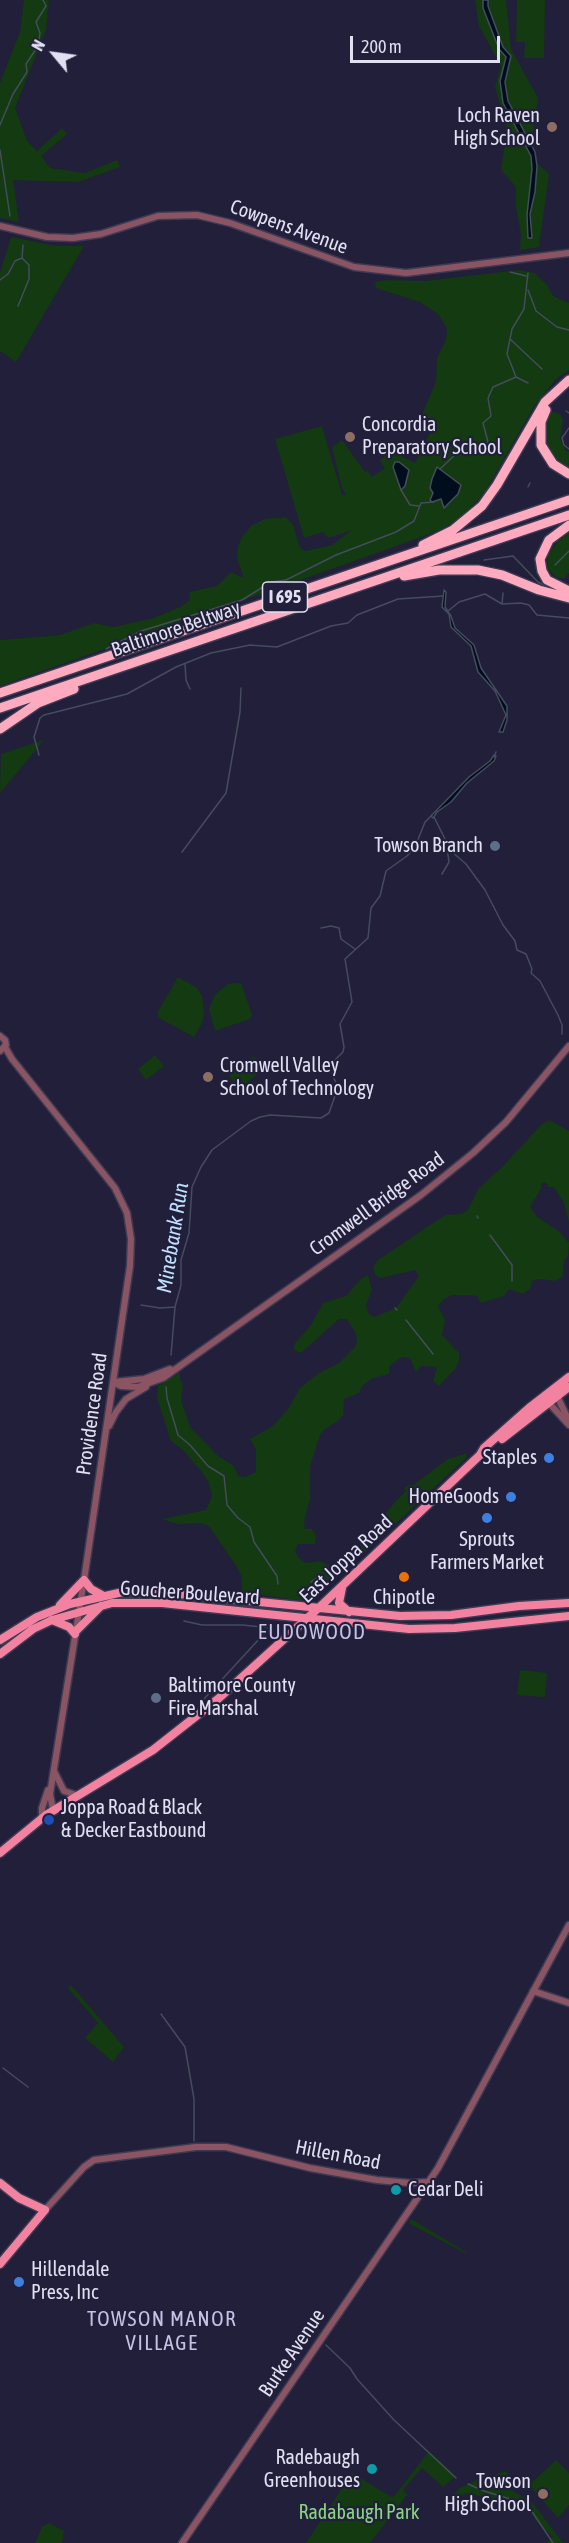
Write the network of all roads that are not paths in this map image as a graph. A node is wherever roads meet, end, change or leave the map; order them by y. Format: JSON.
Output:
{"nodes":[{"id":1,"x":0,"y":226,"type":"edge"},
{"id":2,"x":569,"y":253,"type":"edge"},
{"id":3,"x":569,"y":380,"type":"edge"},
{"id":4,"x":569,"y":388,"type":"edge"},
{"id":5,"x":569,"y":474,"type":"edge"},
{"id":6,"x":569,"y":500,"type":"edge"},
{"id":7,"x":569,"y":515,"type":"edge"},
{"id":8,"x":569,"y":525,"type":"edge"},
{"id":9,"x":392,"y":560,"type":"junction"},
{"id":10,"x":366,"y":584,"type":"junction"},
{"id":11,"x":569,"y":591,"type":"edge"},
{"id":12,"x":569,"y":598,"type":"edge"},
{"id":13,"x":167,"y":652,"type":"junction"},
{"id":14,"x":0,"y":693,"type":"edge"},
{"id":15,"x":0,"y":708,"type":"edge"},
{"id":16,"x":0,"y":729,"type":"edge"},
{"id":17,"x":0,"y":1036,"type":"edge"},
{"id":18,"x":569,"y":1046,"type":"edge"},
{"id":19,"x":2,"y":1050,"type":"edge"},
{"id":20,"x":182,"y":1364,"type":"junction"},
{"id":21,"x":569,"y":1377,"type":"edge"},
{"id":22,"x":113,"y":1382,"type":"junction"},
{"id":23,"x":154,"y":1382,"type":"junction"},
{"id":24,"x":569,"y":1387,"type":"edge"},
{"id":25,"x":557,"y":1396,"type":"junction"},
{"id":26,"x":546,"y":1399,"type":"junction"},
{"id":27,"x":569,"y":1423,"type":"edge"},
{"id":28,"x":106,"y":1432,"type":"junction"},
{"id":29,"x":84,"y":1580,"type":"junction"},
{"id":30,"x":342,"y":1586,"type":"junction"},
{"id":31,"x":102,"y":1595,"type":"junction"},
{"id":32,"x":81,"y":1600,"type":"junction"},
{"id":33,"x":569,"y":1603,"type":"edge"},
{"id":34,"x":101,"y":1606,"type":"junction"},
{"id":35,"x":318,"y":1609,"type":"junction"},
{"id":36,"x":52,"y":1610,"type":"junction"},
{"id":37,"x":79,"y":1611,"type":"junction"},
{"id":38,"x":349,"y":1612,"type":"junction"},
{"id":39,"x":569,"y":1616,"type":"edge"},
{"id":40,"x":283,"y":1617,"type":"junction"},
{"id":41,"x":52,"y":1620,"type":"junction"},
{"id":42,"x":306,"y":1620,"type":"junction"},
{"id":43,"x":75,"y":1633,"type":"junction"},
{"id":44,"x":0,"y":1640,"type":"edge"},
{"id":45,"x":284,"y":1640,"type":"junction"},
{"id":46,"x":0,"y":1654,"type":"edge"},
{"id":47,"x":54,"y":1770,"type":"junction"},
{"id":48,"x":51,"y":1784,"type":"junction"},
{"id":49,"x":76,"y":1795,"type":"junction"},
{"id":50,"x":54,"y":1810,"type":"junction"},
{"id":51,"x":42,"y":1818,"type":"junction"},
{"id":52,"x":0,"y":1853,"type":"edge"},
{"id":53,"x":569,"y":1925,"type":"edge"},
{"id":54,"x":533,"y":1991,"type":"junction"},
{"id":55,"x":569,"y":2003,"type":"edge"},
{"id":56,"x":429,"y":2182,"type":"junction"},
{"id":57,"x":0,"y":2183,"type":"edge"},
{"id":58,"x":45,"y":2210,"type":"junction"},
{"id":59,"x":0,"y":2264,"type":"edge"},
{"id":60,"x":182,"y":2543,"type":"edge"}],
"edges":[{"from":1,"to":2,"type":"street","name":"Cowpens Avenue"},
{"from":3,"to":9,"type":"highway"},
{"from":4,"to":5,"type":"highway"},
{"from":6,"to":9,"type":"highway","name":"Baltimore Beltway","number":"I 695"},
{"from":7,"to":10,"type":"highway","name":"Baltimore Beltway","number":"I 695"},
{"from":8,"to":11,"type":"highway"},
{"from":9,"to":14,"type":"highway","name":"Baltimore Beltway","number":"I 695"},
{"from":10,"to":12,"type":"highway"},
{"from":10,"to":13,"type":"highway","name":"Baltimore Beltway","number":"I 695"},
{"from":13,"to":15,"type":"highway","name":"Baltimore Beltway","number":"I 695"},
{"from":13,"to":16,"type":"highway"},
{"from":17,"to":19,"type":"street","name":"Providence Road"},
{"from":18,"to":20,"type":"street","name":"Cromwell Bridge Road"},
{"from":19,"to":22,"type":"street","name":"Providence Road"},
{"from":20,"to":22,"type":"street","name":"Cromwell Bridge Road"},
{"from":20,"to":23,"type":"street","name":"Cromwell Bridge Road"},
{"from":21,"to":26,"type":"main road","name":"East Joppa Road"},
{"from":22,"to":23,"type":"street","name":"Cromwell Bridge Road"},
{"from":22,"to":28,"type":"street","name":"Providence Road"},
{"from":23,"to":28,"type":"street"},
{"from":24,"to":25,"type":"main road","name":"East Joppa Road"},
{"from":25,"to":26,"type":"main road","name":"East Joppa Road"},
{"from":25,"to":27,"type":"street"},
{"from":26,"to":27,"type":"street"},
{"from":26,"to":30,"type":"main road","name":"East Joppa Road"},
{"from":28,"to":29,"type":"street","name":"Providence Road"},
{"from":29,"to":31,"type":"main road"},
{"from":29,"to":32,"type":"street","name":"Providence Road"},
{"from":29,"to":36,"type":"main road"},
{"from":30,"to":35,"type":"main road","name":"East Joppa Road"},
{"from":30,"to":38,"type":"main road"},
{"from":31,"to":32,"type":"main road","name":"Goucher Boulevard"},
{"from":31,"to":35,"type":"main road","name":"Goucher Boulevard"},
{"from":32,"to":36,"type":"main road","name":"Goucher Boulevard"},
{"from":32,"to":37,"type":"street","name":"Providence Road"},
{"from":33,"to":38,"type":"main road","name":"Goucher Boulevard"},
{"from":34,"to":37,"type":"main road","name":"Goucher Boulevard"},
{"from":34,"to":40,"type":"main road","name":"Goucher Boulevard"},
{"from":34,"to":43,"type":"main road"},
{"from":35,"to":38,"type":"main road","name":"Goucher Boulevard"},
{"from":35,"to":42,"type":"main road","name":"East Joppa Road"},
{"from":36,"to":44,"type":"main road","name":"Goucher Boulevard"},
{"from":37,"to":41,"type":"main road","name":"Goucher Boulevard"},
{"from":37,"to":43,"type":"street","name":"Providence Road"},
{"from":39,"to":42,"type":"main road","name":"Goucher Boulevard"},
{"from":40,"to":42,"type":"main road","name":"Goucher Boulevard"},
{"from":40,"to":45,"type":"main road"},
{"from":41,"to":43,"type":"main road"},
{"from":41,"to":46,"type":"main road","name":"Goucher Boulevard"},
{"from":42,"to":45,"type":"main road","name":"East Joppa Road"},
{"from":43,"to":47,"type":"street","name":"Providence Road"},
{"from":45,"to":49,"type":"main road","name":"East Joppa Road"},
{"from":47,"to":48,"type":"street","name":"Providence Road"},
{"from":47,"to":49,"type":"street"},
{"from":48,"to":50,"type":"street","name":"Providence Road"},
{"from":48,"to":51,"type":"street"},
{"from":49,"to":50,"type":"main road","name":"East Joppa Road"},
{"from":50,"to":51,"type":"main road","name":"East Joppa Road"},
{"from":51,"to":52,"type":"main road","name":"East Joppa Road"},
{"from":53,"to":54,"type":"street"},
{"from":54,"to":55,"type":"street"},
{"from":54,"to":56,"type":"street"},
{"from":56,"to":58,"type":"street","name":"Hillen Road"},
{"from":56,"to":60,"type":"street","name":"Burke Avenue"},
{"from":57,"to":58,"type":"main road"},
{"from":58,"to":59,"type":"main road"}]}
